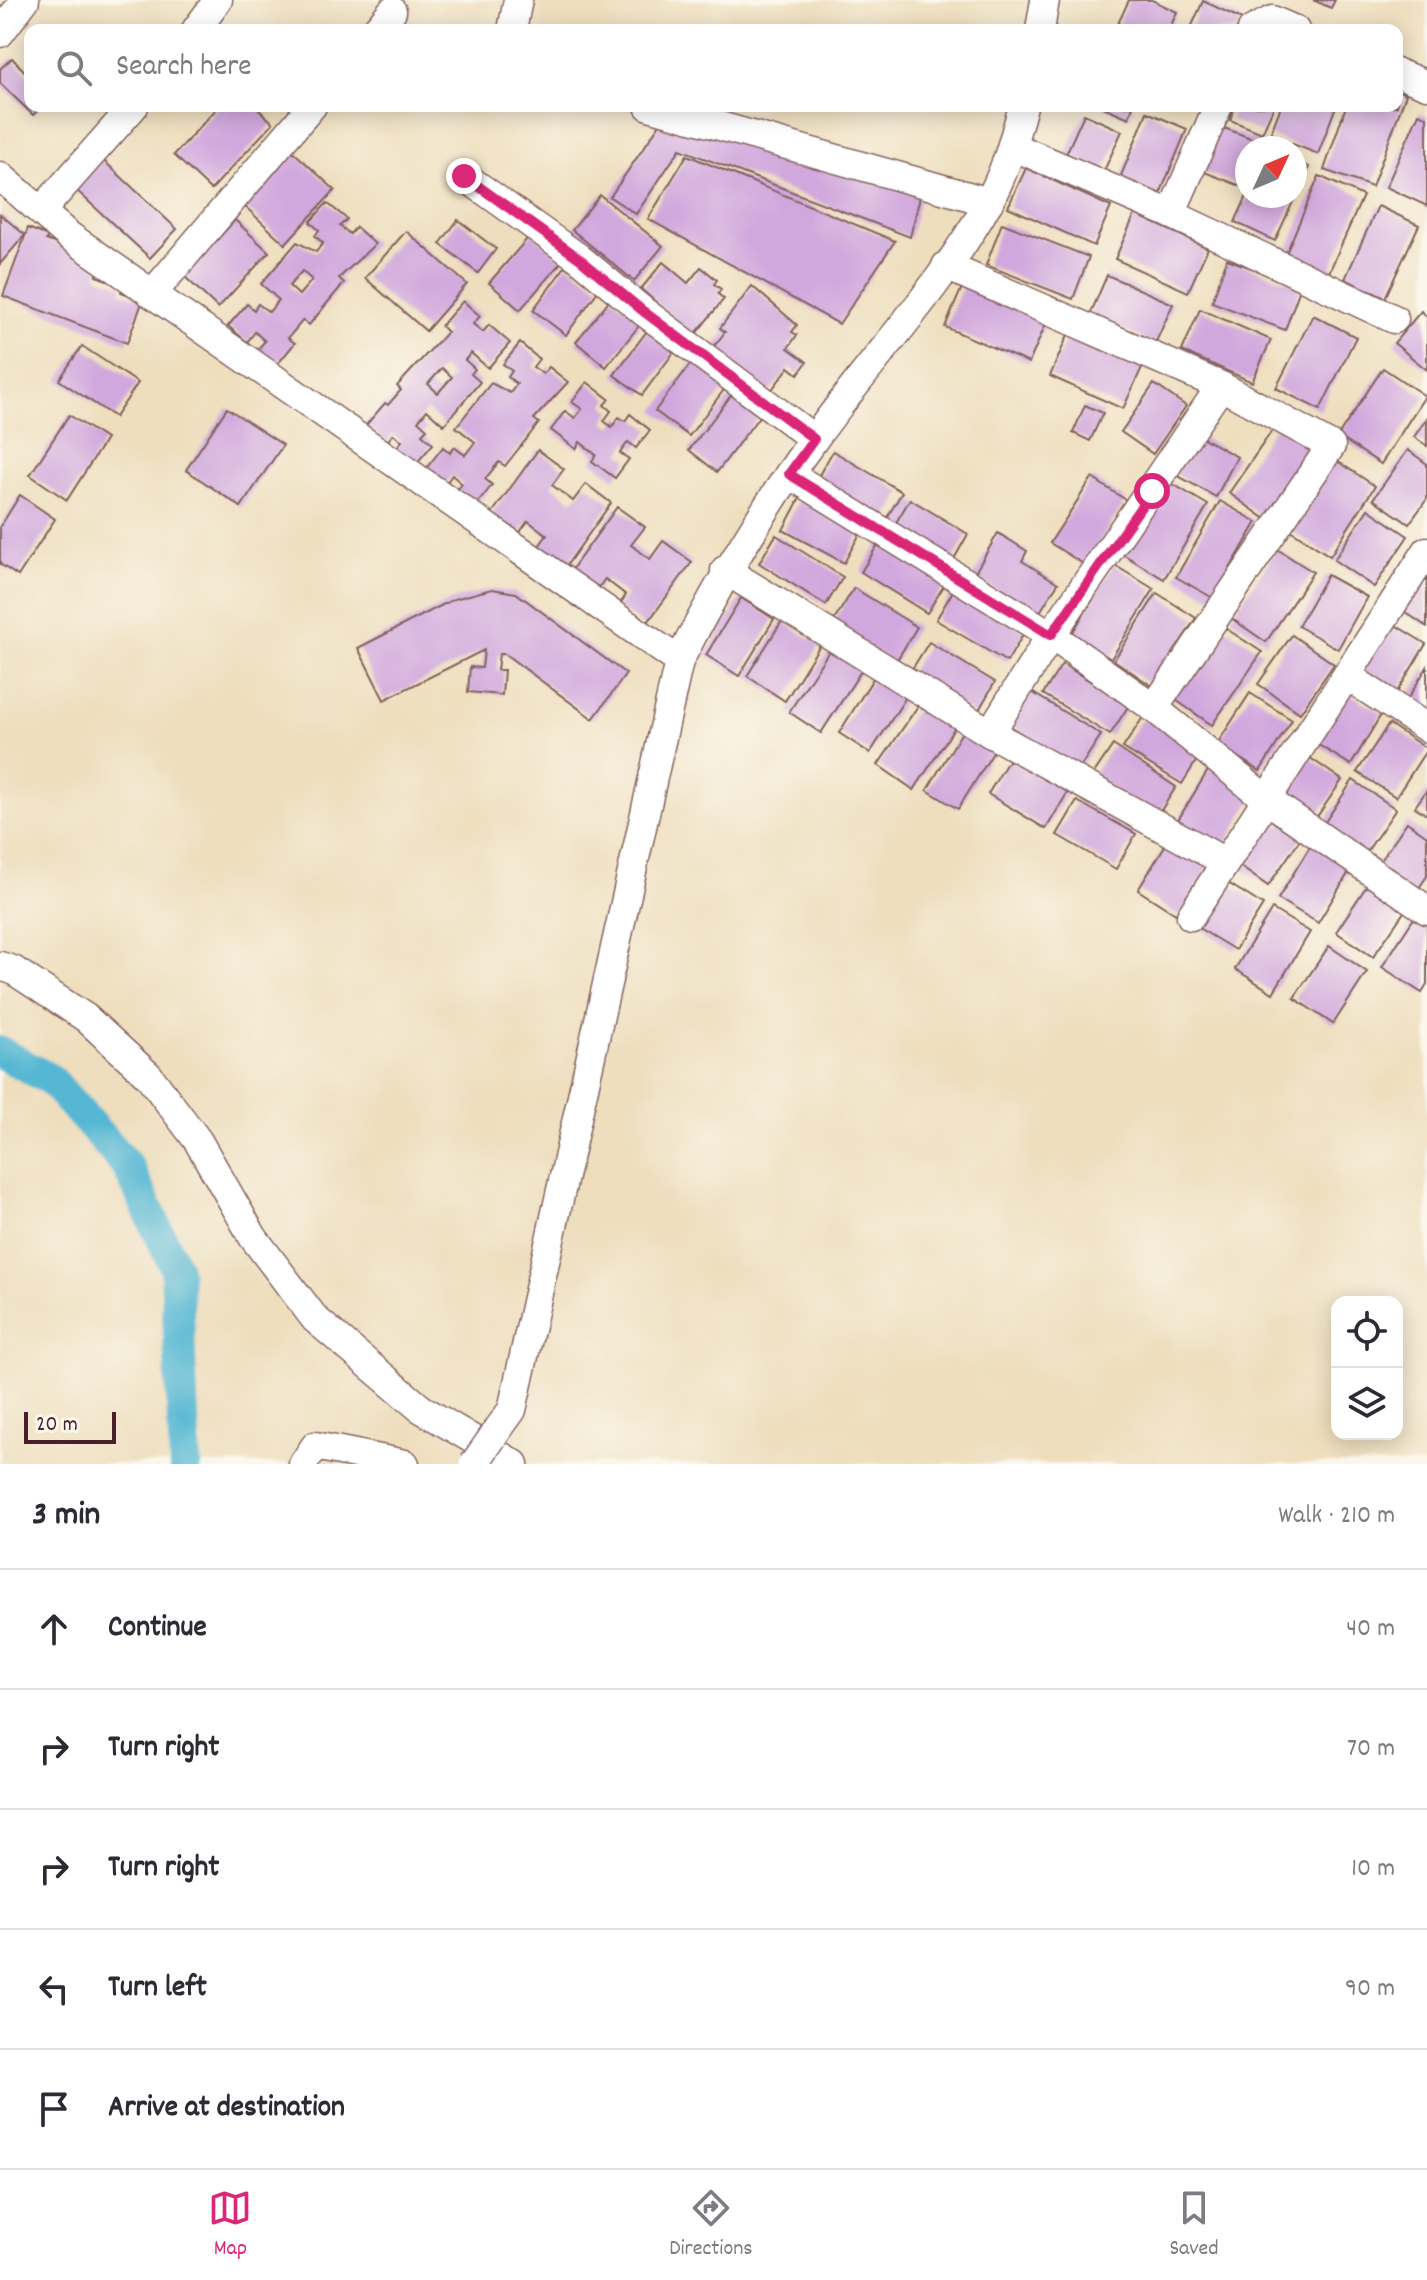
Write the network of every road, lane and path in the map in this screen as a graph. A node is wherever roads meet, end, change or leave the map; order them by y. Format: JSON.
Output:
{"nodes":[{"id":1,"x":25,"y":0,"type":"edge"},
{"id":2,"x":218,"y":0,"type":"edge"},
{"id":3,"x":518,"y":0,"type":"edge"},
{"id":4,"x":1045,"y":0,"type":"edge"},
{"id":5,"x":200,"y":24,"type":"edge"},
{"id":6,"x":513,"y":24,"type":"edge"},
{"id":7,"x":1041,"y":24,"type":"edge"},
{"id":8,"x":0,"y":33,"type":"edge"},
{"id":9,"x":1403,"y":75,"type":"edge"},
{"id":10,"x":1427,"y":85,"type":"edge"},
{"id":11,"x":129,"y":112,"type":"edge"},
{"id":12,"x":307,"y":112,"type":"edge"},
{"id":13,"x":670,"y":112,"type":"edge"},
{"id":14,"x":1021,"y":112,"type":"edge"},
{"id":15,"x":1215,"y":112,"type":"edge"},
{"id":16,"x":1012,"y":146,"type":"junction"},
{"id":17,"x":0,"y":176,"type":"edge"},
{"id":18,"x":464,"y":176,"type":"dead end"},
{"id":19,"x":989,"y":202,"type":"junction"},
{"id":20,"x":41,"y":211,"type":"junction"},
{"id":21,"x":1171,"y":214,"type":"junction"},
{"id":22,"x":946,"y":266,"type":"junction"},
{"id":23,"x":152,"y":294,"type":"junction"},
{"id":24,"x":1394,"y":319,"type":"dead end"},
{"id":25,"x":1221,"y":386,"type":"junction"},
{"id":26,"x":814,"y":439,"type":"junction"},
{"id":27,"x":789,"y":474,"type":"junction"},
{"id":28,"x":1427,"y":551,"type":"edge"},
{"id":29,"x":725,"y":570,"type":"junction"},
{"id":30,"x":1051,"y":635,"type":"junction"},
{"id":31,"x":679,"y":661,"type":"junction"},
{"id":32,"x":1347,"y":676,"type":"junction"},
{"id":33,"x":1154,"y":708,"type":"junction"},
{"id":34,"x":1427,"y":728,"type":"edge"},
{"id":35,"x":990,"y":733,"type":"junction"},
{"id":36,"x":1266,"y":799,"type":"junction"},
{"id":37,"x":1225,"y":862,"type":"junction"},
{"id":38,"x":1427,"y":910,"type":"edge"},
{"id":39,"x":1191,"y":916,"type":"dead end"},
{"id":40,"x":0,"y":966,"type":"edge"},
{"id":41,"x":303,"y":1464,"type":"edge"},
{"id":42,"x":405,"y":1464,"type":"edge"},
{"id":43,"x":474,"y":1464,"type":"edge"},
{"id":44,"x":514,"y":1464,"type":"edge"}],
"edges":[{"from":1,"to":8,"type":"street"},
{"from":2,"to":5,"type":"street"},
{"from":3,"to":6,"type":"street"},
{"from":4,"to":7,"type":"street"},
{"from":9,"to":10,"type":"street"},
{"from":11,"to":20,"type":"street"},
{"from":12,"to":23,"type":"street"},
{"from":13,"to":19,"type":"street"},
{"from":14,"to":16,"type":"street"},
{"from":15,"to":21,"type":"street"},
{"from":16,"to":19,"type":"street"},
{"from":16,"to":21,"type":"street"},
{"from":17,"to":20,"type":"street"},
{"from":18,"to":26,"type":"street"},
{"from":19,"to":22,"type":"street"},
{"from":20,"to":23,"type":"street"},
{"from":21,"to":24,"type":"street"},
{"from":22,"to":25,"type":"street"},
{"from":22,"to":26,"type":"street"},
{"from":23,"to":31,"type":"street"},
{"from":25,"to":30,"type":"street"},
{"from":25,"to":33,"type":"street"},
{"from":26,"to":27,"type":"street"},
{"from":27,"to":29,"type":"street"},
{"from":27,"to":30,"type":"street"},
{"from":28,"to":32,"type":"street"},
{"from":29,"to":31,"type":"street"},
{"from":29,"to":35,"type":"street"},
{"from":30,"to":33,"type":"street"},
{"from":30,"to":35,"type":"street"},
{"from":31,"to":43,"type":"street","bridge":true},
{"from":32,"to":34,"type":"street"},
{"from":32,"to":36,"type":"street"},
{"from":33,"to":36,"type":"street"},
{"from":35,"to":37,"type":"street"},
{"from":36,"to":37,"type":"street"},
{"from":36,"to":38,"type":"street"},
{"from":37,"to":39,"type":"street"},
{"from":40,"to":44,"type":"street"},
{"from":41,"to":42,"type":"street"}]}
